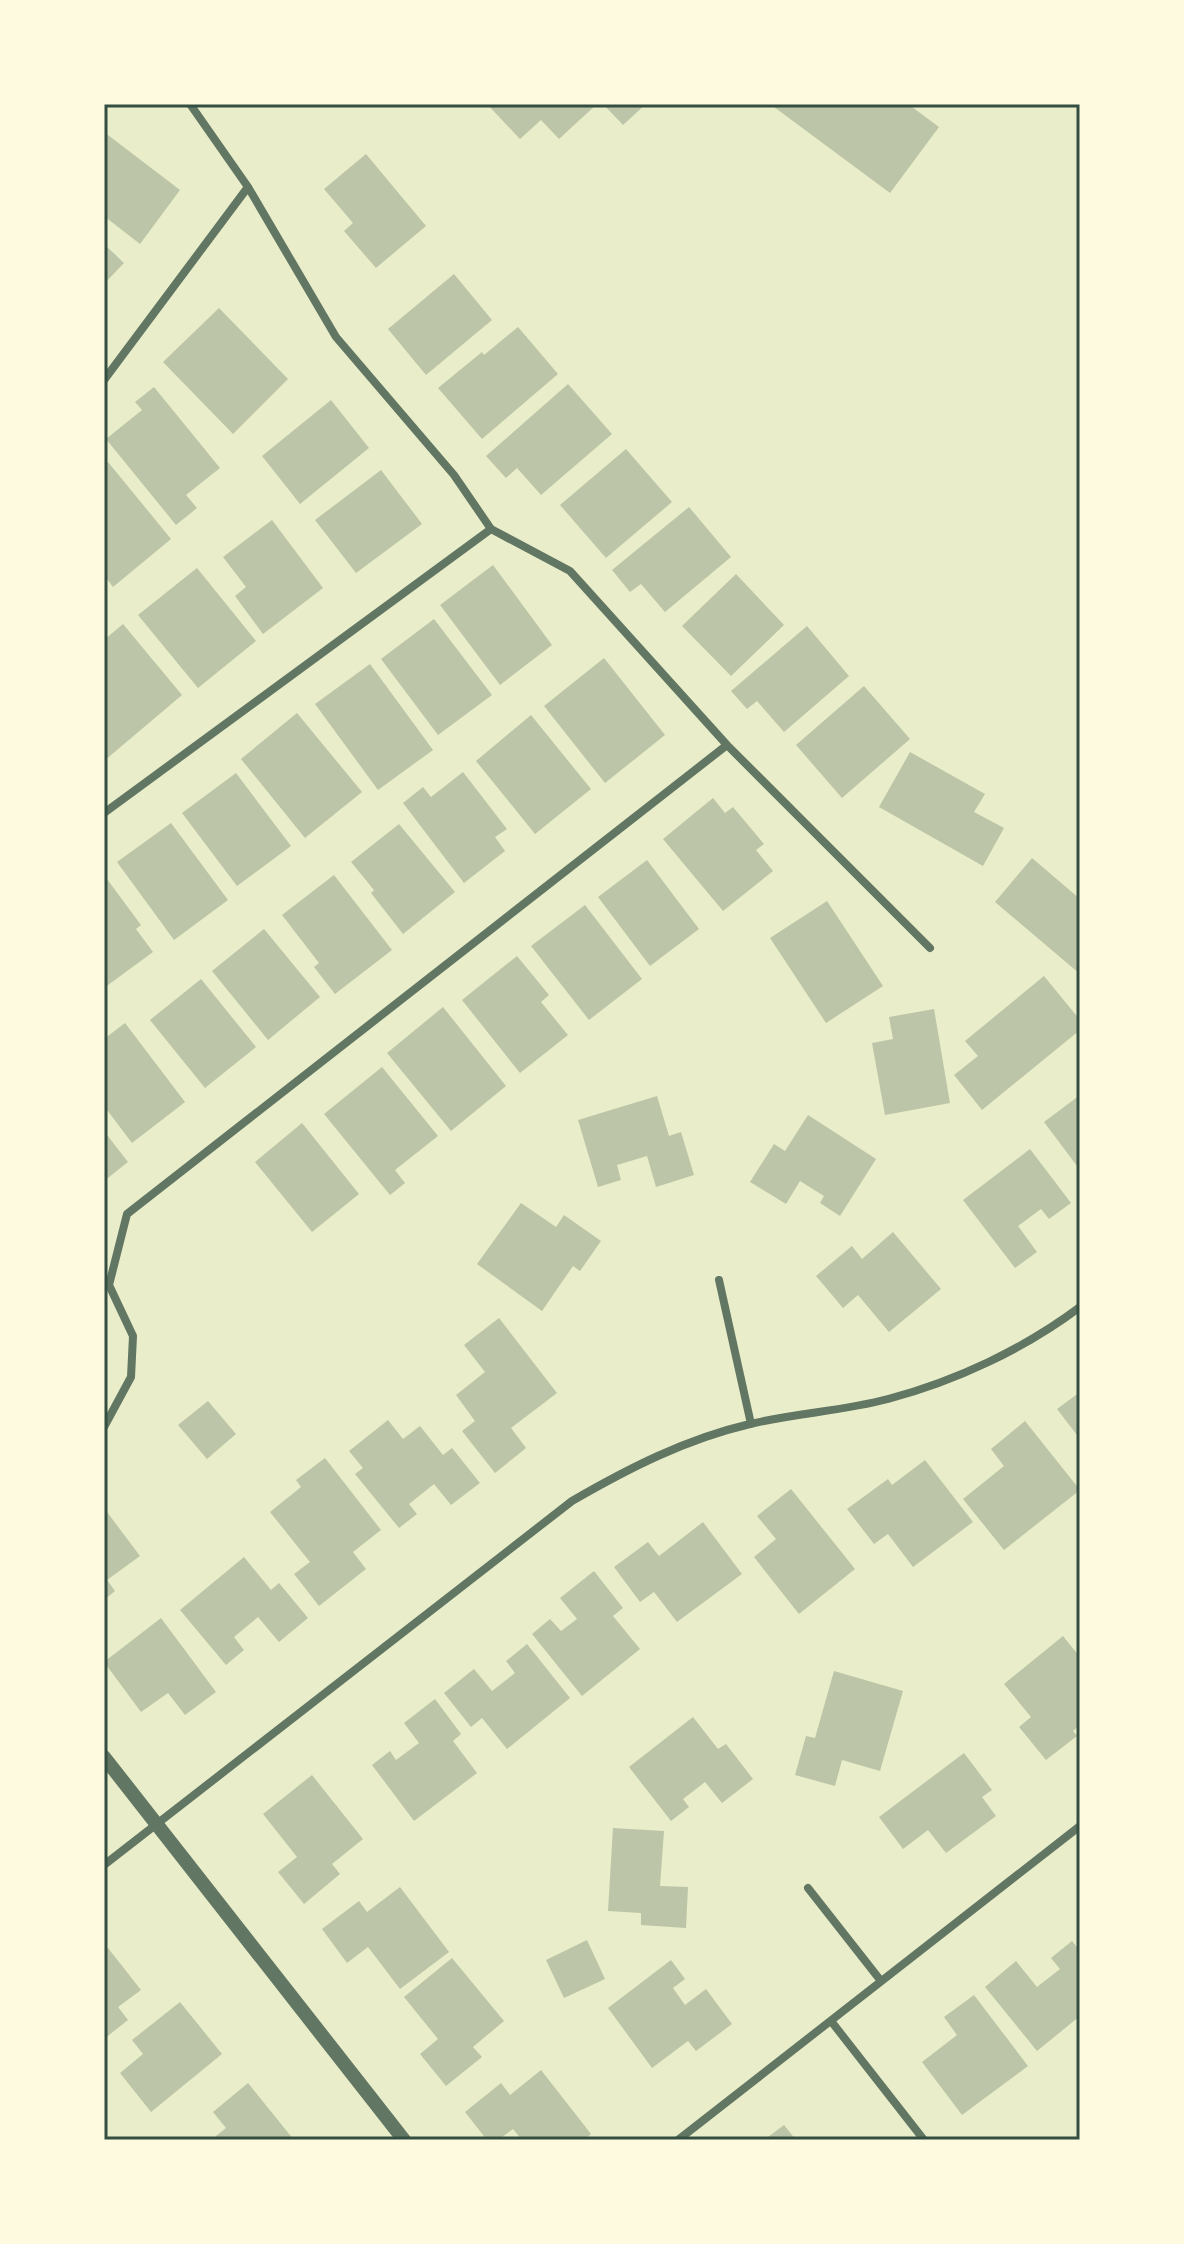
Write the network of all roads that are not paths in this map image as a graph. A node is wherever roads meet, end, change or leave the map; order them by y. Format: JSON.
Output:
{"nodes":[{"id":1,"x":190,"y":104,"type":"edge"},
{"id":2,"x":248,"y":187,"type":"junction"},
{"id":3,"x":104,"y":380,"type":"edge"},
{"id":4,"x":491,"y":529,"type":"junction"},
{"id":5,"x":727,"y":745,"type":"junction"},
{"id":6,"x":104,"y":813,"type":"edge"},
{"id":7,"x":930,"y":948,"type":"dead end"},
{"id":8,"x":719,"y":1280,"type":"dead end"},
{"id":9,"x":1080,"y":1307,"type":"edge"},
{"id":10,"x":751,"y":1424,"type":"junction"},
{"id":11,"x":104,"y":1427,"type":"edge"},
{"id":12,"x":104,"y":1757,"type":"edge"},
{"id":13,"x":157,"y":1824,"type":"junction"},
{"id":14,"x":1080,"y":1826,"type":"edge"},
{"id":15,"x":104,"y":1865,"type":"edge"},
{"id":16,"x":808,"y":1888,"type":"dead end"},
{"id":17,"x":881,"y":1981,"type":"junction"},
{"id":18,"x":831,"y":2021,"type":"junction"},
{"id":19,"x":404,"y":2140,"type":"edge"},
{"id":20,"x":678,"y":2140,"type":"edge"},
{"id":21,"x":924,"y":2140,"type":"edge"}],
"edges":[{"from":1,"to":2,"type":"street"},
{"from":2,"to":3,"type":"street"},
{"from":2,"to":4,"type":"street"},
{"from":4,"to":5,"type":"street"},
{"from":4,"to":6,"type":"street"},
{"from":5,"to":7,"type":"street"},
{"from":5,"to":11,"type":"street"},
{"from":8,"to":10,"type":"street"},
{"from":9,"to":10,"type":"street"},
{"from":10,"to":13,"type":"street"},
{"from":12,"to":13,"type":"street"},
{"from":13,"to":15,"type":"street"},
{"from":13,"to":19,"type":"street"},
{"from":14,"to":17,"type":"street"},
{"from":16,"to":17,"type":"street"},
{"from":17,"to":18,"type":"street"},
{"from":18,"to":20,"type":"street"},
{"from":18,"to":21,"type":"street"}]}
